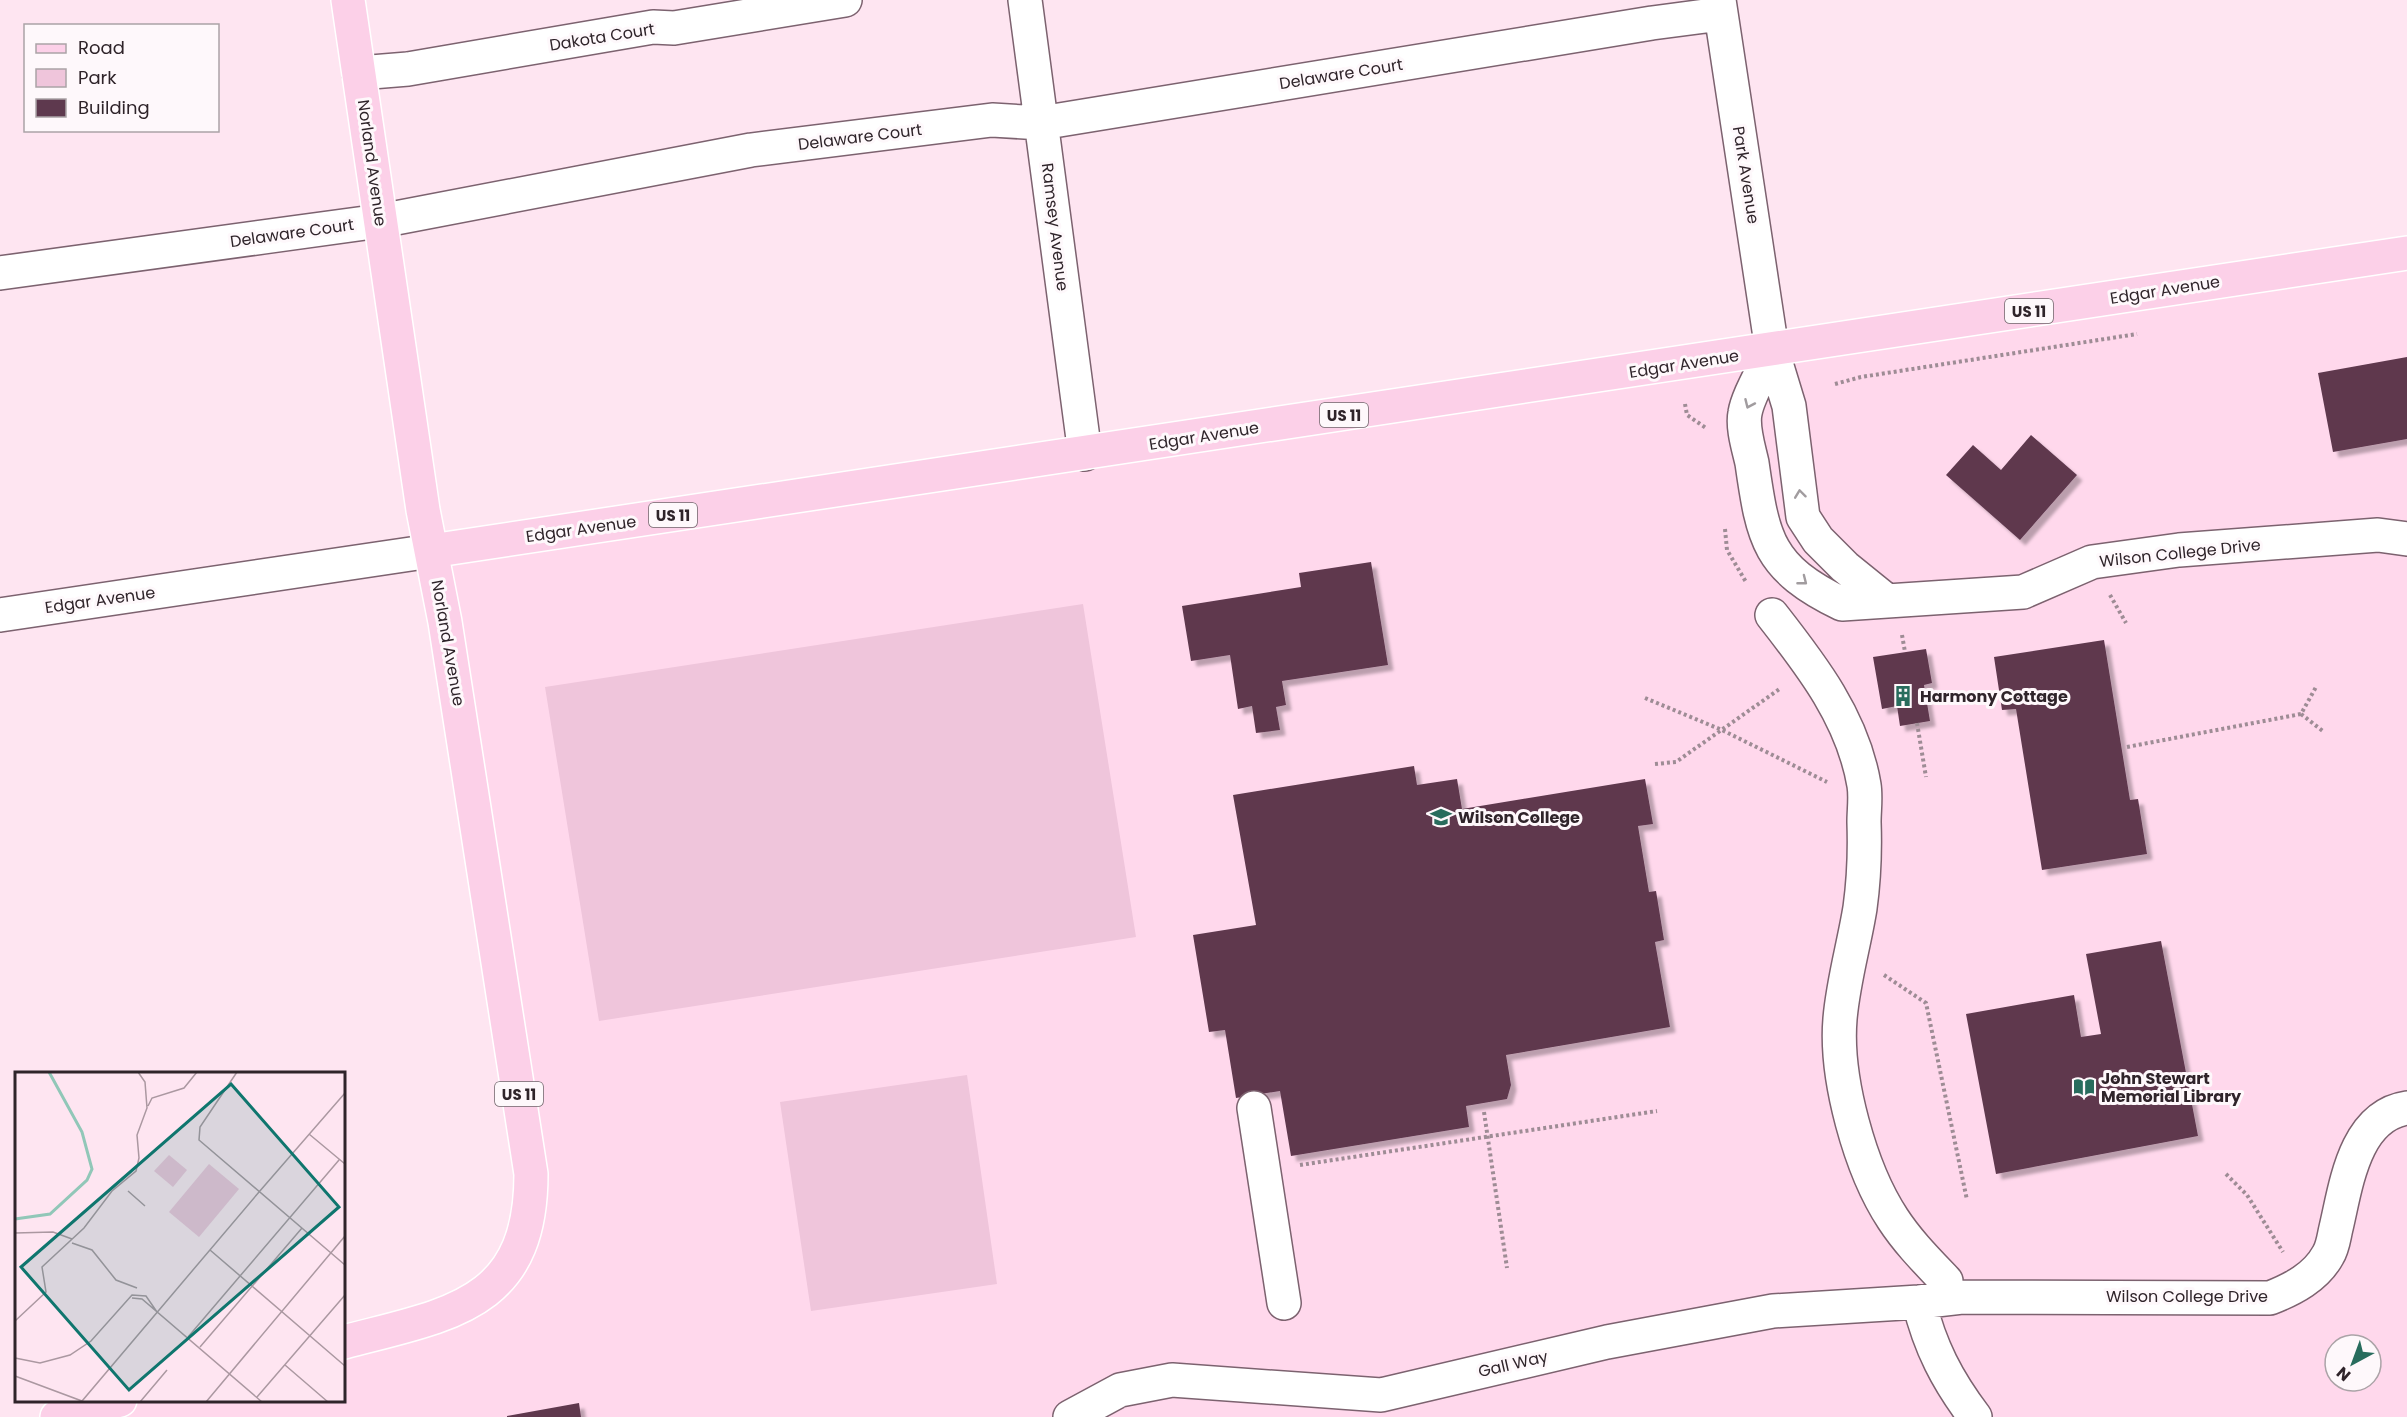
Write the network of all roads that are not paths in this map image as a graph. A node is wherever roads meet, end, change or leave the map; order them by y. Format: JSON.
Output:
{"nodes":[{"id":1,"x":348,"y":0,"type":"edge"},
{"id":2,"x":845,"y":0,"type":"edge"},
{"id":3,"x":1025,"y":0,"type":"edge"},
{"id":4,"x":1720,"y":7,"type":"edge"},
{"id":5,"x":359,"y":73,"type":"junction"},
{"id":6,"x":1041,"y":123,"type":"junction"},
{"id":7,"x":380,"y":221,"type":"junction"},
{"id":8,"x":2407,"y":254,"type":"edge"},
{"id":9,"x":0,"y":273,"type":"edge"},
{"id":10,"x":1773,"y":350,"type":"junction"},
{"id":11,"x":1085,"y":454,"type":"junction"},
{"id":12,"x":2407,"y":539,"type":"edge"},
{"id":13,"x":431,"y":551,"type":"junction"},
{"id":14,"x":1894,"y":614,"type":"junction"},
{"id":15,"x":0,"y":615,"type":"edge"},
{"id":16,"x":1772,"y":615,"type":"dead end"},
{"id":17,"x":1254,"y":1108,"type":"dead end"},
{"id":18,"x":2407,"y":1108,"type":"edge"},
{"id":19,"x":1954,"y":1289,"type":"junction"},
{"id":20,"x":1919,"y":1302,"type":"junction"},
{"id":21,"x":1284,"y":1303,"type":"dead end"},
{"id":22,"x":345,"y":1342,"type":"edge"},
{"id":23,"x":116,"y":1402,"type":"edge"},
{"id":24,"x":57,"y":1417,"type":"edge"},
{"id":25,"x":1070,"y":1417,"type":"edge"},
{"id":26,"x":1975,"y":1417,"type":"edge"}],
"edges":[{"from":1,"to":5,"type":"main road","name":"Norland Avenue"},
{"from":2,"to":5,"type":"street","name":"Dakota Court"},
{"from":3,"to":6,"type":"street","name":"Ramsey Avenue"},
{"from":4,"to":6,"type":"street","name":"Delaware Court"},
{"from":4,"to":10,"type":"street","name":"Park Avenue"},
{"from":5,"to":7,"type":"main road","name":"Norland Avenue"},
{"from":6,"to":7,"type":"street","name":"Delaware Court"},
{"from":6,"to":11,"type":"street","name":"Ramsey Avenue"},
{"from":7,"to":9,"type":"street","name":"Delaware Court"},
{"from":7,"to":13,"type":"main road","name":"Norland Avenue"},
{"from":8,"to":10,"type":"main road","name":"Edgar Avenue","number":"US 11"},
{"from":10,"to":11,"type":"main road","name":"Edgar Avenue","number":"US 11"},
{"from":14,"to":10,"type":"street","name":"Park Avenue","one_way":true},
{"from":10,"to":14,"type":"street","name":"Wilson College Drive","one_way":true},
{"from":11,"to":13,"type":"main road","name":"Edgar Avenue","number":"US 11"},
{"from":12,"to":14,"type":"street","name":"Wilson College Drive"},
{"from":13,"to":15,"type":"street","name":"Edgar Avenue"},
{"from":13,"to":22,"type":"main road","name":"Norland Avenue","number":"US 11"},
{"from":16,"to":19,"type":"street"},
{"from":17,"to":21,"type":"street"},
{"from":18,"to":19,"type":"street","name":"Wilson College Drive"},
{"from":19,"to":20,"type":"street","name":"Gall Way"},
{"from":20,"to":25,"type":"street","name":"Gall Way"},
{"from":20,"to":26,"type":"street"},
{"from":23,"to":24,"type":"main road"}]}
